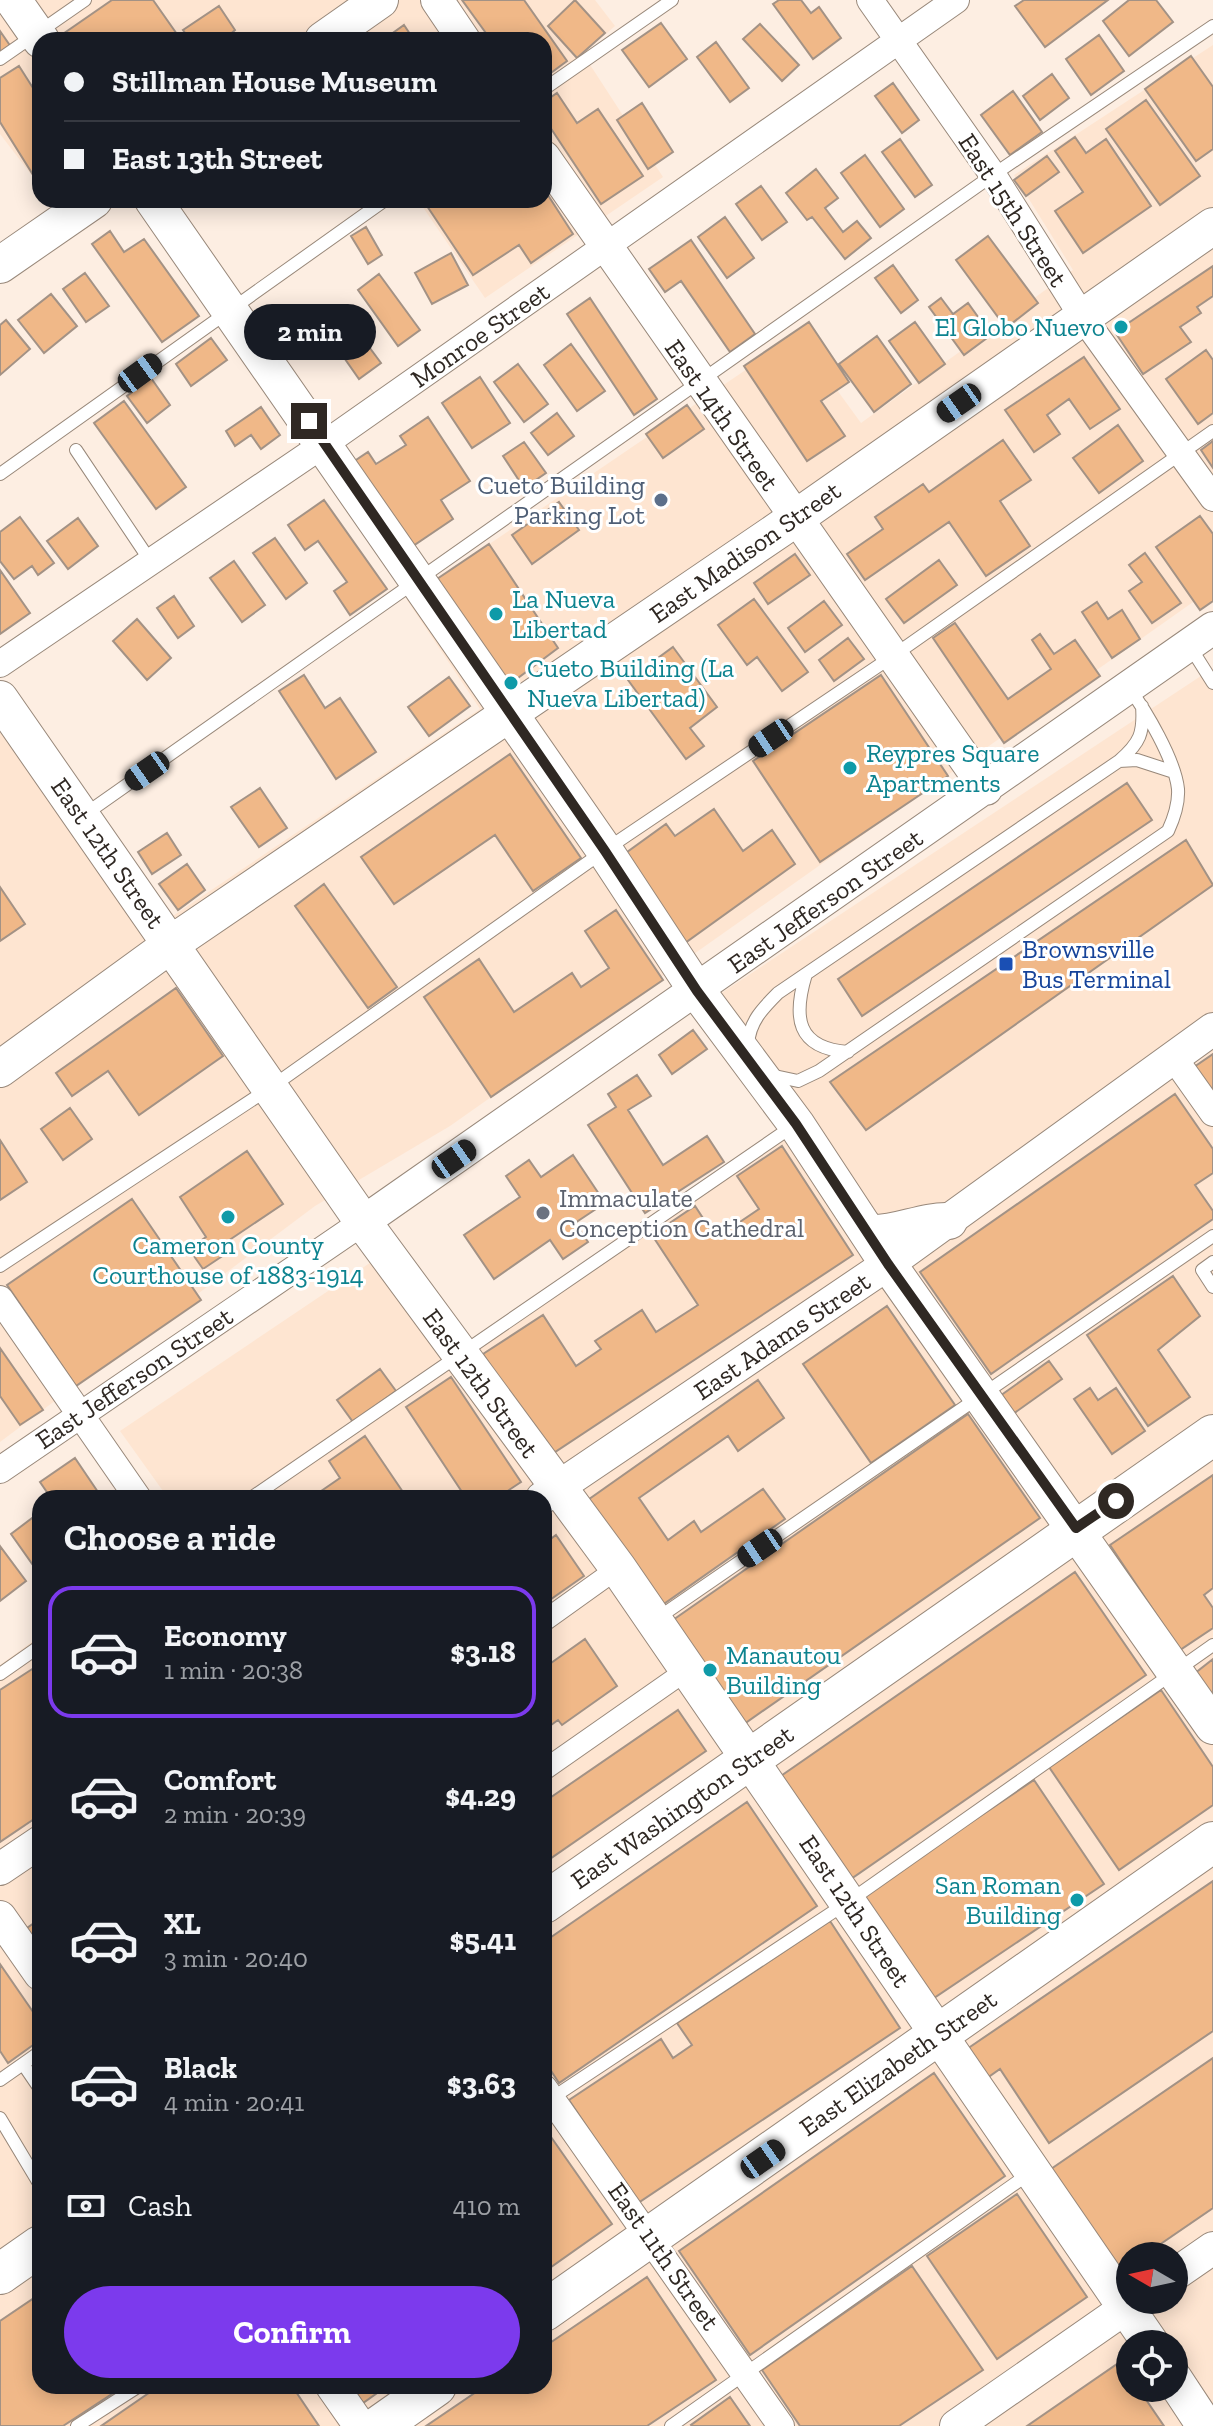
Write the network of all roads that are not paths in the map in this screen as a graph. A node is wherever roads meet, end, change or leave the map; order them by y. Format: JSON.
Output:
{"nodes":[{"id":1,"x":13,"y":0,"type":"edge"},
{"id":2,"x":85,"y":0,"type":"edge"},
{"id":3,"x":380,"y":0,"type":"edge"},
{"id":4,"x":437,"y":0,"type":"edge"},
{"id":5,"x":672,"y":0,"type":"edge"},
{"id":6,"x":870,"y":0,"type":"edge"},
{"id":7,"x":956,"y":0,"type":"edge"},
{"id":8,"x":1213,"y":26,"type":"edge"},
{"id":9,"x":35,"y":32,"type":"edge"},
{"id":10,"x":45,"y":32,"type":"edge"},
{"id":11,"x":334,"y":32,"type":"edge"},
{"id":12,"x":459,"y":32,"type":"edge"},
{"id":13,"x":898,"y":40,"type":"junction"},
{"id":14,"x":32,"y":41,"type":"edge"},
{"id":15,"x":0,"y":59,"type":"edge"},
{"id":16,"x":552,"y":83,"type":"edge"},
{"id":17,"x":552,"y":169,"type":"edge"},
{"id":18,"x":993,"y":175,"type":"junction"},
{"id":19,"x":82,"y":208,"type":"edge"},
{"id":20,"x":159,"y":208,"type":"edge"},
{"id":21,"x":374,"y":208,"type":"edge"},
{"id":22,"x":1213,"y":226,"type":"edge"},
{"id":23,"x":606,"y":248,"type":"junction"},
{"id":24,"x":0,"y":265,"type":"edge"},
{"id":25,"x":229,"y":309,"type":"junction"},
{"id":26,"x":1082,"y":316,"type":"junction"},
{"id":27,"x":699,"y":383,"type":"junction"},
{"id":28,"x":1213,"y":431,"type":"edge"},
{"id":29,"x":324,"y":444,"type":"junction"},
{"id":30,"x":76,"y":450,"type":"dead end"},
{"id":31,"x":1182,"y":453,"type":"junction"},
{"id":32,"x":0,"y":474,"type":"edge"},
{"id":33,"x":1213,"y":498,"type":"edge"},
{"id":34,"x":795,"y":519,"type":"junction"},
{"id":35,"x":151,"y":562,"type":"junction"},
{"id":36,"x":419,"y":582,"type":"junction"},
{"id":37,"x":1201,"y":637,"type":"edge"},
{"id":38,"x":893,"y":656,"type":"junction"},
{"id":39,"x":0,"y":664,"type":"edge"},
{"id":40,"x":1213,"y":683,"type":"edge"},
{"id":41,"x":1136,"y":697,"type":"junction"},
{"id":42,"x":0,"y":699,"type":"edge"},
{"id":43,"x":509,"y":714,"type":"junction"},
{"id":44,"x":1119,"y":761,"type":"junction"},
{"id":45,"x":1174,"y":772,"type":"junction"},
{"id":46,"x":986,"y":789,"type":"junction"},
{"id":47,"x":82,"y":816,"type":"junction"},
{"id":48,"x":605,"y":851,"type":"junction"},
{"id":49,"x":171,"y":944,"type":"junction"},
{"id":50,"x":806,"y":974,"type":"junction"},
{"id":51,"x":697,"y":991,"type":"junction"},
{"id":52,"x":1213,"y":1029,"type":"edge"},
{"id":53,"x":848,"y":1052,"type":"junction"},
{"id":54,"x":747,"y":1057,"type":"junction"},
{"id":55,"x":1174,"y":1058,"type":"junction"},
{"id":56,"x":0,"y":1069,"type":"edge"},
{"id":57,"x":270,"y":1088,"type":"junction"},
{"id":58,"x":1213,"y":1113,"type":"edge"},
{"id":59,"x":796,"y":1124,"type":"junction"},
{"id":60,"x":949,"y":1221,"type":"junction"},
{"id":61,"x":363,"y":1222,"type":"junction"},
{"id":62,"x":868,"y":1233,"type":"junction"},
{"id":63,"x":1213,"y":1236,"type":"edge"},
{"id":64,"x":1213,"y":1262,"type":"edge"},
{"id":65,"x":888,"y":1264,"type":"junction"},
{"id":66,"x":0,"y":1266,"type":"edge"},
{"id":67,"x":1213,"y":1287,"type":"edge"},
{"id":68,"x":0,"y":1299,"type":"edge"},
{"id":69,"x":460,"y":1354,"type":"junction"},
{"id":70,"x":984,"y":1395,"type":"junction"},
{"id":71,"x":81,"y":1415,"type":"junction"},
{"id":72,"x":1213,"y":1435,"type":"edge"},
{"id":73,"x":0,"y":1470,"type":"edge"},
{"id":74,"x":133,"y":1490,"type":"edge"},
{"id":75,"x":263,"y":1490,"type":"edge"},
{"id":76,"x":548,"y":1490,"type":"edge"},
{"id":77,"x":552,"y":1492,"type":"edge"},
{"id":78,"x":552,"y":1495,"type":"edge"},
{"id":79,"x":1076,"y":1528,"type":"junction"},
{"id":80,"x":618,"y":1568,"type":"junction"},
{"id":81,"x":552,"y":1615,"type":"edge"},
{"id":82,"x":654,"y":1621,"type":"junction"},
{"id":83,"x":1213,"y":1645,"type":"edge"},
{"id":84,"x":32,"y":1652,"type":"edge"},
{"id":85,"x":687,"y":1670,"type":"junction"},
{"id":86,"x":1176,"y":1672,"type":"junction"},
{"id":87,"x":0,"y":1674,"type":"edge"},
{"id":88,"x":1213,"y":1726,"type":"edge"},
{"id":89,"x":751,"y":1759,"type":"junction"},
{"id":90,"x":552,"y":1764,"type":"edge"},
{"id":91,"x":1213,"y":1842,"type":"edge"},
{"id":92,"x":32,"y":1847,"type":"edge"},
{"id":93,"x":0,"y":1869,"type":"edge"},
{"id":94,"x":552,"y":1897,"type":"edge"},
{"id":95,"x":848,"y":1902,"type":"junction"},
{"id":96,"x":0,"y":1917,"type":"edge"},
{"id":97,"x":32,"y":1963,"type":"edge"},
{"id":98,"x":939,"y":2034,"type":"junction"},
{"id":99,"x":32,"y":2058,"type":"edge"},
{"id":100,"x":23,"y":2064,"type":"junction"},
{"id":101,"x":32,"y":2077,"type":"edge"},
{"id":102,"x":0,"y":2080,"type":"edge"},
{"id":103,"x":552,"y":2094,"type":"edge"},
{"id":104,"x":552,"y":2104,"type":"edge"},
{"id":105,"x":0,"y":2118,"type":"edge"},
{"id":106,"x":1033,"y":2171,"type":"junction"},
{"id":107,"x":32,"y":2172,"type":"edge"},
{"id":108,"x":651,"y":2237,"type":"junction"},
{"id":109,"x":1213,"y":2248,"type":"edge"},
{"id":110,"x":32,"y":2252,"type":"edge"},
{"id":111,"x":1188,"y":2265,"type":"edge"},
{"id":112,"x":0,"y":2274,"type":"edge"},
{"id":113,"x":1116,"y":2283,"type":"edge"},
{"id":114,"x":552,"y":2305,"type":"edge"},
{"id":115,"x":1118,"y":2314,"type":"edge"},
{"id":116,"x":747,"y":2375,"type":"junction"},
{"id":117,"x":127,"y":2394,"type":"edge"},
{"id":118,"x":338,"y":2394,"type":"edge"},
{"id":119,"x":425,"y":2394,"type":"edge"},
{"id":120,"x":1188,"y":2400,"type":"edge"},
{"id":121,"x":77,"y":2426,"type":"edge"},
{"id":122,"x":360,"y":2426,"type":"edge"},
{"id":123,"x":379,"y":2426,"type":"edge"},
{"id":124,"x":671,"y":2426,"type":"edge"},
{"id":125,"x":781,"y":2426,"type":"edge"},
{"id":126,"x":956,"y":2426,"type":"edge"},
{"id":127,"x":1205,"y":2426,"type":"edge"}],
"edges":[{"from":1,"to":9,"type":"main road"},
{"from":2,"to":10,"type":"lane"},
{"from":3,"to":11,"type":"main road"},
{"from":4,"to":12,"type":"street"},
{"from":5,"to":16,"type":"lane"},
{"from":6,"to":13,"type":"street","name":"East 15th Street"},
{"from":7,"to":13,"type":"street","name":"Monroe Street"},
{"from":8,"to":18,"type":"lane"},
{"from":13,"to":18,"type":"street","name":"East 15th Street"},
{"from":13,"to":23,"type":"street","name":"Monroe Street"},
{"from":14,"to":15,"type":"lane"},
{"from":17,"to":23,"type":"street","name":"East 14th Street"},
{"from":18,"to":26,"type":"street","name":"East 15th Street"},
{"from":18,"to":27,"type":"lane"},
{"from":19,"to":24,"type":"main road"},
{"from":20,"to":25,"type":"main road"},
{"from":21,"to":25,"type":"lane"},
{"from":22,"to":26,"type":"main road","name":"East Madison Street"},
{"from":23,"to":27,"type":"street","name":"East 14th Street"},
{"from":23,"to":29,"type":"street","name":"Monroe Street"},
{"from":25,"to":29,"type":"main road"},
{"from":25,"to":32,"type":"lane"},
{"from":26,"to":31,"type":"street","name":"East 15th Street"},
{"from":26,"to":34,"type":"main road","name":"East Madison Street"},
{"from":27,"to":34,"type":"street","name":"East 14th Street"},
{"from":27,"to":36,"type":"lane"},
{"from":28,"to":31,"type":"lane"},
{"from":29,"to":35,"type":"street","name":"Monroe Street"},
{"from":29,"to":36,"type":"main road"},
{"from":30,"to":35,"type":"lane"},
{"from":31,"to":33,"type":"street","name":"East 15th Street"},
{"from":31,"to":38,"type":"lane"},
{"from":34,"to":38,"type":"street","name":"East 14th Street"},
{"from":34,"to":43,"type":"main road","name":"East Madison Street"},
{"from":35,"to":39,"type":"street","name":"Monroe Street"},
{"from":36,"to":43,"type":"main road"},
{"from":36,"to":47,"type":"lane"},
{"from":37,"to":40,"type":"lane"},
{"from":37,"to":41,"type":"street","name":"East Jefferson Street"},
{"from":38,"to":46,"type":"street","name":"East 14th Street"},
{"from":38,"to":48,"type":"lane"},
{"from":41,"to":44,"type":"lane"},
{"from":41,"to":45,"type":"lane"},
{"from":41,"to":46,"type":"street","name":"East Jefferson Street"},
{"from":42,"to":47,"type":"main road","name":"East 12th Street"},
{"from":43,"to":48,"type":"main road"},
{"from":43,"to":49,"type":"main road","name":"East Madison Street"},
{"from":44,"to":45,"type":"lane"},
{"from":44,"to":50,"type":"lane"},
{"from":45,"to":53,"type":"lane"},
{"from":46,"to":51,"type":"street","name":"East Jefferson Street"},
{"from":47,"to":49,"type":"main road","name":"East 12th Street"},
{"from":48,"to":51,"type":"main road"},
{"from":48,"to":57,"type":"lane"},
{"from":49,"to":56,"type":"main road","name":"East Madison Street"},
{"from":49,"to":57,"type":"main road","name":"East 12th Street"},
{"from":50,"to":53,"type":"lane"},
{"from":50,"to":54,"type":"lane"},
{"from":51,"to":54,"type":"main road"},
{"from":51,"to":61,"type":"street","name":"East Jefferson Street"},
{"from":52,"to":55,"type":"street","name":"East Adams Street"},
{"from":53,"to":54,"type":"lane"},
{"from":54,"to":59,"type":"main road"},
{"from":55,"to":58,"type":"street"},
{"from":55,"to":60,"type":"street","name":"East Adams Street"},
{"from":57,"to":61,"type":"main road","name":"East 12th Street"},
{"from":57,"to":66,"type":"lane"},
{"from":59,"to":62,"type":"main road"},
{"from":59,"to":69,"type":"lane"},
{"from":60,"to":62,"type":"main road"},
{"from":60,"to":65,"type":"street","name":"East Adams Street"},
{"from":61,"to":69,"type":"main road","name":"East 12th Street"},
{"from":61,"to":71,"type":"street","name":"East Jefferson Street"},
{"from":62,"to":65,"type":"main road"},
{"from":63,"to":70,"type":"lane"},
{"from":64,"to":67,"type":"lane"},
{"from":65,"to":70,"type":"main road"},
{"from":65,"to":77,"type":"street","name":"East Adams Street"},
{"from":68,"to":71,"type":"street"},
{"from":69,"to":75,"type":"lane"},
{"from":69,"to":76,"type":"main road","name":"East 12th Street"},
{"from":70,"to":79,"type":"main road"},
{"from":70,"to":82,"type":"lane"},
{"from":71,"to":73,"type":"street","name":"East Jefferson Street"},
{"from":71,"to":74,"type":"street"},
{"from":72,"to":79,"type":"main road","name":"East Washington Street"},
{"from":78,"to":80,"type":"main road","name":"East 12th Street"},
{"from":79,"to":86,"type":"main road"},
{"from":79,"to":89,"type":"main road","name":"East Washington Street"},
{"from":80,"to":81,"type":"street"},
{"from":80,"to":82,"type":"main road","name":"East 12th Street"},
{"from":82,"to":85,"type":"main road","name":"East 12th Street"},
{"from":83,"to":86,"type":"lane"},
{"from":84,"to":87,"type":"lane"},
{"from":85,"to":89,"type":"main road","name":"East 12th Street"},
{"from":85,"to":90,"type":"street"},
{"from":86,"to":88,"type":"main road"},
{"from":86,"to":95,"type":"lane"},
{"from":89,"to":94,"type":"main road","name":"East Washington Street"},
{"from":89,"to":95,"type":"main road","name":"East 12th Street"},
{"from":91,"to":98,"type":"main road","name":"East Elizabeth Street"},
{"from":92,"to":93,"type":"street"},
{"from":95,"to":98,"type":"main road","name":"East 12th Street"},
{"from":95,"to":103,"type":"lane"},
{"from":96,"to":97,"type":"street"},
{"from":98,"to":106,"type":"main road","name":"East 12th Street"},
{"from":98,"to":108,"type":"main road","name":"East Elizabeth Street"},
{"from":99,"to":100,"type":"lane"},
{"from":100,"to":101,"type":"lane"},
{"from":100,"to":102,"type":"lane"},
{"from":104,"to":108,"type":"street","name":"East 11th Street"},
{"from":105,"to":107,"type":"lane"},
{"from":106,"to":113,"type":"main road","name":"East 12th Street"},
{"from":106,"to":116,"type":"lane"},
{"from":108,"to":114,"type":"main road","name":"East Elizabeth Street"},
{"from":108,"to":116,"type":"street","name":"East 11th Street"},
{"from":109,"to":111,"type":"street"},
{"from":110,"to":112,"type":"main road"},
{"from":115,"to":126,"type":"street"},
{"from":116,"to":124,"type":"lane"},
{"from":116,"to":125,"type":"street","name":"East 11th Street"},
{"from":117,"to":121,"type":"lane"},
{"from":118,"to":122,"type":"street"},
{"from":119,"to":123,"type":"main road"},
{"from":120,"to":127,"type":"main road"}]}
